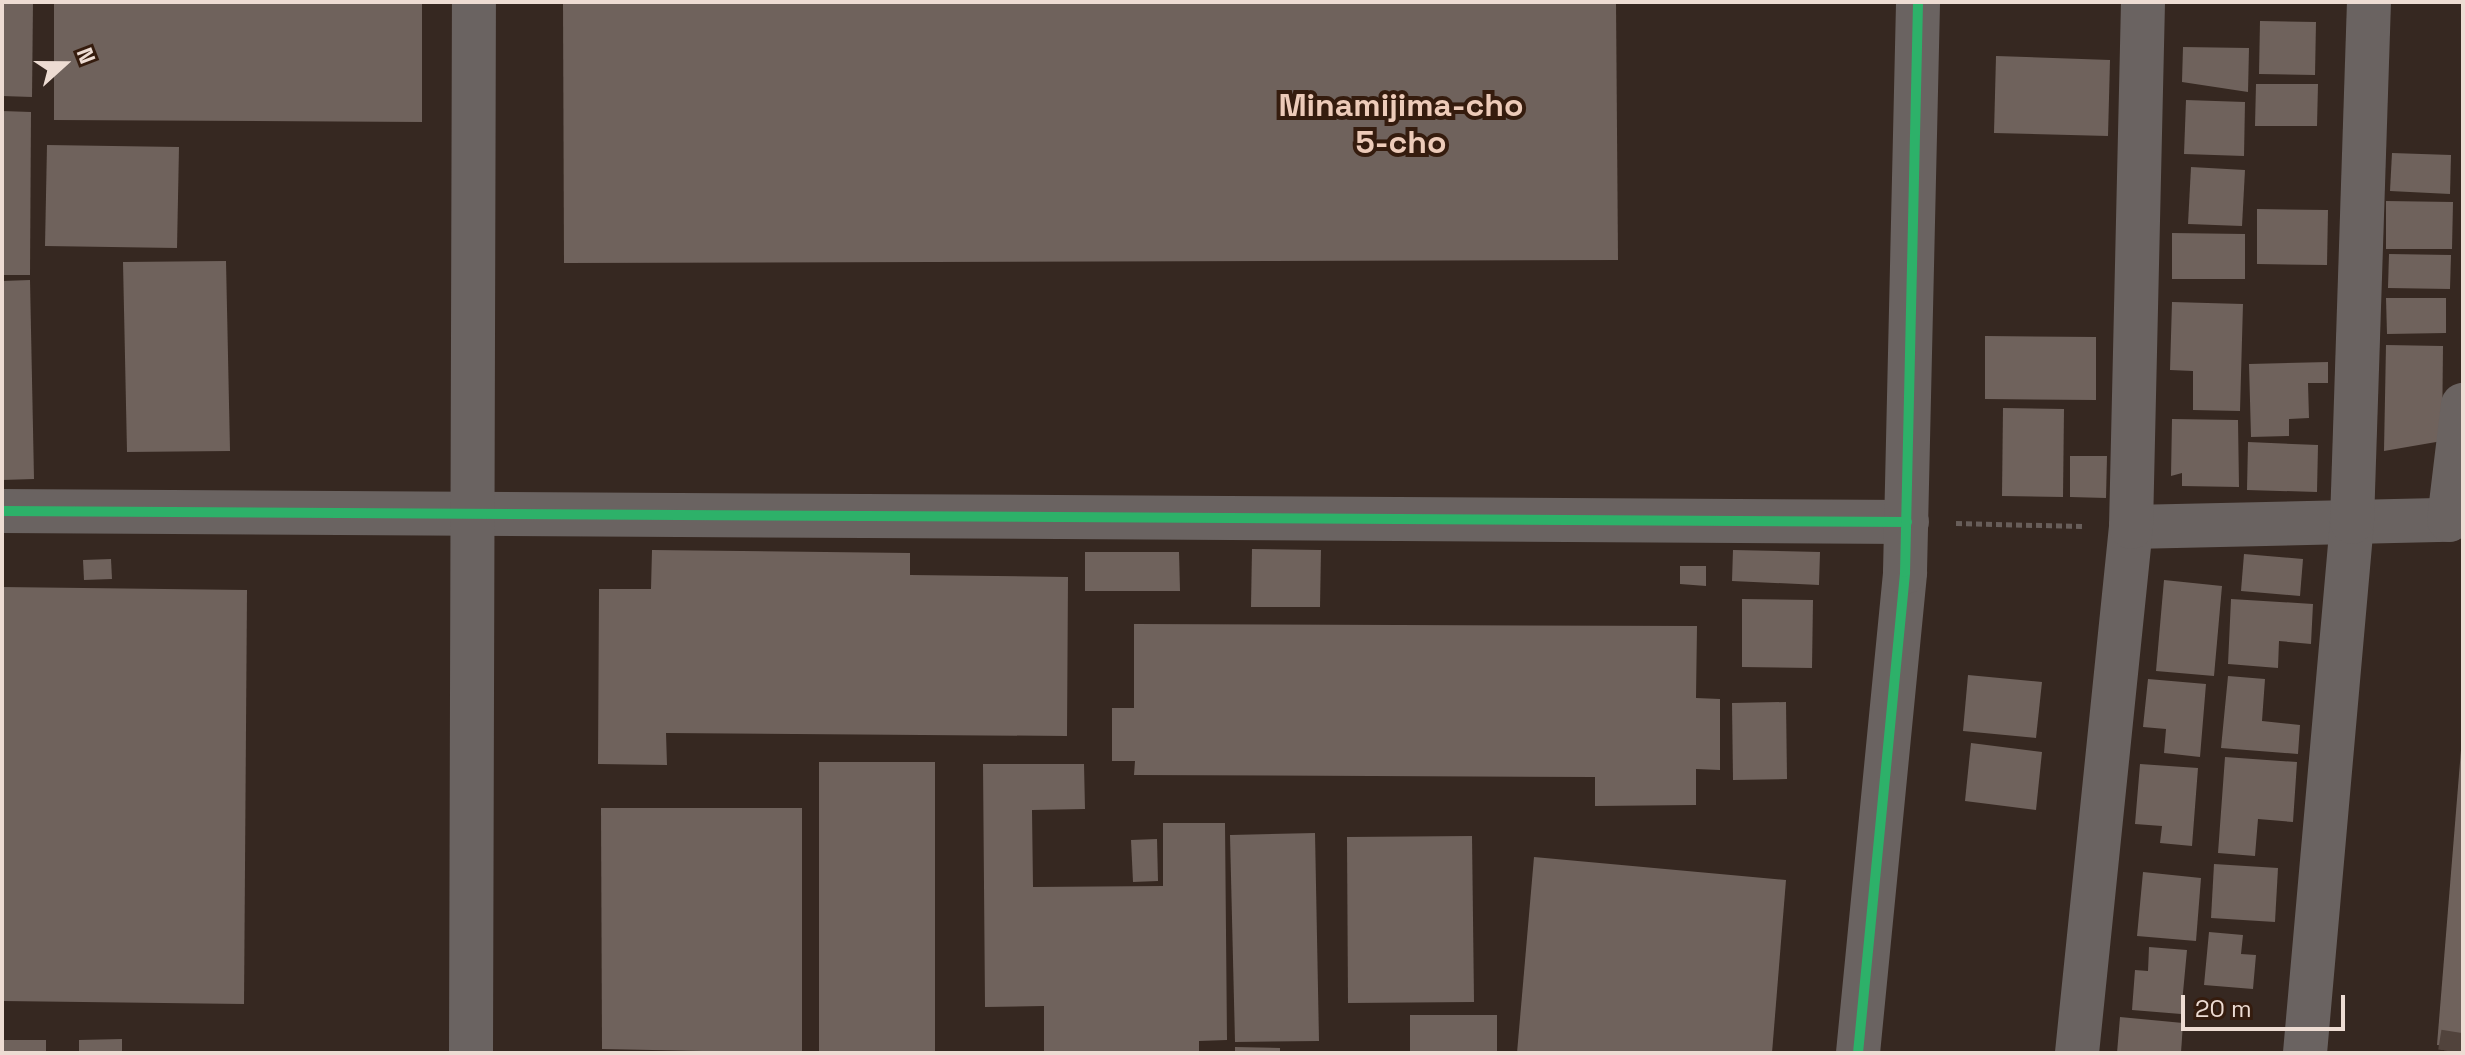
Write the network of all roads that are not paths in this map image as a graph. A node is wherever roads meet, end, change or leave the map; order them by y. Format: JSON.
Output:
{"nodes":[{"id":1,"x":474,"y":2,"type":"edge"},
{"id":2,"x":1918,"y":2,"type":"edge"},
{"id":3,"x":2143,"y":2,"type":"edge"},
{"id":4,"x":2369,"y":2,"type":"edge"},
{"id":5,"x":2463,"y":405,"type":"edge"},
{"id":6,"x":476,"y":510,"type":"junction"},
{"id":7,"x":2,"y":511,"type":"edge"},
{"id":8,"x":1907,"y":522,"type":"junction"},
{"id":9,"x":2352,"y":522,"type":"junction"},
{"id":10,"x":2131,"y":527,"type":"junction"},
{"id":11,"x":471,"y":1053,"type":"edge"},
{"id":12,"x":1858,"y":1053,"type":"edge"},
{"id":13,"x":2077,"y":1053,"type":"edge"},
{"id":14,"x":2305,"y":1053,"type":"edge"}],
"edges":[{"from":1,"to":6,"type":"street"},
{"from":2,"to":8,"type":"street"},
{"from":3,"to":10,"type":"street"},
{"from":4,"to":9,"type":"street"},
{"from":5,"to":9,"type":"street"},
{"from":6,"to":7,"type":"street"},
{"from":6,"to":8,"type":"street"},
{"from":6,"to":11,"type":"street"},
{"from":8,"to":12,"type":"street"},
{"from":9,"to":10,"type":"street"},
{"from":9,"to":14,"type":"street"},
{"from":10,"to":13,"type":"street"}]}
